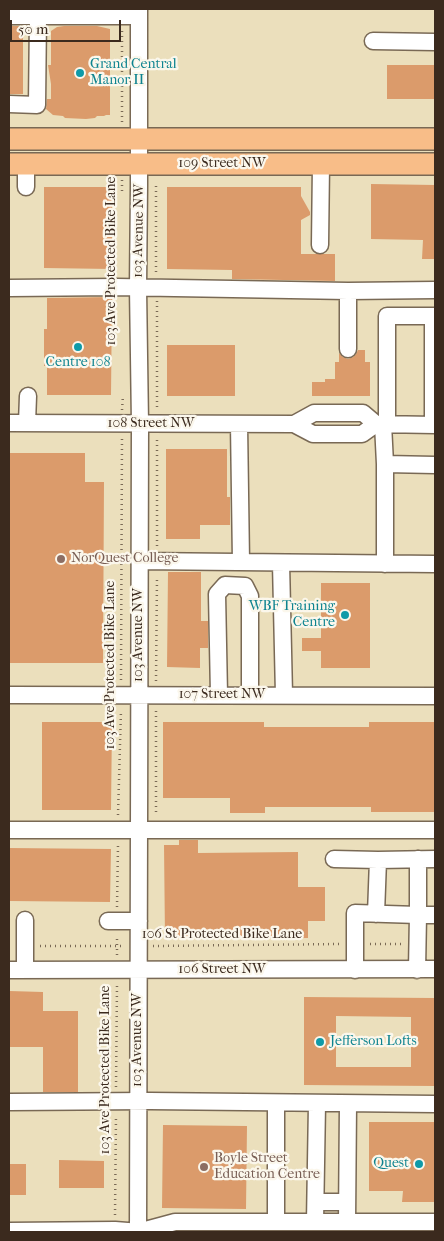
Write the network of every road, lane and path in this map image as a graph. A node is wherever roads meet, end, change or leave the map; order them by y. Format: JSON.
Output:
{"nodes":[{"id":1,"x":59,"y":12,"type":"edge"},
{"id":2,"x":139,"y":13,"type":"edge"},
{"id":3,"x":9,"y":16,"type":"edge"},
{"id":4,"x":38,"y":16,"type":"junction"},
{"id":5,"x":122,"y":16,"type":"junction"},
{"id":6,"x":372,"y":41,"type":"dead end"},
{"id":7,"x":435,"y":42,"type":"edge"},
{"id":8,"x":9,"y":104,"type":"edge"},
{"id":9,"x":130,"y":138,"type":"junction"},
{"id":10,"x":9,"y":139,"type":"edge"},
{"id":11,"x":435,"y":139,"type":"edge"},
{"id":12,"x":130,"y":163,"type":"junction"},
{"id":13,"x":18,"y":164,"type":"edge"},
{"id":14,"x":320,"y":164,"type":"junction"},
{"id":15,"x":435,"y":164,"type":"edge"},
{"id":16,"x":26,"y":187,"type":"dead end"},
{"id":17,"x":122,"y":194,"type":"dead end"},
{"id":18,"x":320,"y":245,"type":"dead end"},
{"id":19,"x":9,"y":288,"type":"edge"},
{"id":20,"x":138,"y":288,"type":"junction"},
{"id":21,"x":435,"y":290,"type":"edge"},
{"id":22,"x":348,"y":291,"type":"junction"},
{"id":23,"x":434,"y":316,"type":"edge"},
{"id":24,"x":348,"y":348,"type":"dead end"},
{"id":25,"x":123,"y":392,"type":"dead end"},
{"id":26,"x":28,"y":396,"type":"dead end"},
{"id":27,"x":9,"y":423,"type":"edge"},
{"id":28,"x":27,"y":423,"type":"junction"},
{"id":29,"x":122,"y":424,"type":"junction"},
{"id":30,"x":140,"y":424,"type":"junction"},
{"id":31,"x":239,"y":424,"type":"junction"},
{"id":32,"x":382,"y":424,"type":"junction"},
{"id":33,"x":434,"y":425,"type":"edge"},
{"id":34,"x":385,"y":464,"type":"junction"},
{"id":35,"x":435,"y":465,"type":"edge"},
{"id":36,"x":139,"y":561,"type":"junction"},
{"id":37,"x":241,"y":562,"type":"junction"},
{"id":38,"x":281,"y":563,"type":"junction"},
{"id":39,"x":385,"y":564,"type":"junction"},
{"id":40,"x":435,"y":564,"type":"edge"},
{"id":41,"x":9,"y":695,"type":"edge"},
{"id":42,"x":121,"y":695,"type":"junction"},
{"id":43,"x":139,"y":695,"type":"junction"},
{"id":44,"x":219,"y":695,"type":"junction"},
{"id":45,"x":250,"y":695,"type":"junction"},
{"id":46,"x":284,"y":695,"type":"junction"},
{"id":47,"x":435,"y":696,"type":"edge"},
{"id":48,"x":9,"y":830,"type":"edge"},
{"id":49,"x":118,"y":830,"type":"junction"},
{"id":50,"x":139,"y":830,"type":"junction"},
{"id":51,"x":435,"y":830,"type":"edge"},
{"id":52,"x":334,"y":859,"type":"dead end"},
{"id":53,"x":418,"y":859,"type":"junction"},
{"id":54,"x":435,"y":859,"type":"edge"},
{"id":55,"x":378,"y":860,"type":"junction"},
{"id":56,"x":376,"y":914,"type":"junction"},
{"id":57,"x":418,"y":914,"type":"junction"},
{"id":58,"x":435,"y":915,"type":"edge"},
{"id":59,"x":25,"y":920,"type":"dead end"},
{"id":60,"x":112,"y":921,"type":"junction"},
{"id":61,"x":139,"y":921,"type":"junction"},
{"id":62,"x":355,"y":944,"type":"junction"},
{"id":63,"x":417,"y":944,"type":"junction"},
{"id":64,"x":25,"y":946,"type":"junction"},
{"id":65,"x":117,"y":946,"type":"junction"},
{"id":66,"x":139,"y":946,"type":"junction"},
{"id":67,"x":435,"y":969,"type":"edge"},
{"id":68,"x":17,"y":970,"type":"edge"},
{"id":69,"x":117,"y":970,"type":"junction"},
{"id":70,"x":138,"y":970,"type":"junction"},
{"id":71,"x":355,"y":970,"type":"junction"},
{"id":72,"x":417,"y":970,"type":"junction"},
{"id":73,"x":9,"y":1102,"type":"edge"},
{"id":74,"x":116,"y":1102,"type":"junction"},
{"id":75,"x":138,"y":1102,"type":"junction"},
{"id":76,"x":276,"y":1103,"type":"junction"},
{"id":77,"x":317,"y":1104,"type":"junction"},
{"id":78,"x":348,"y":1104,"type":"junction"},
{"id":79,"x":435,"y":1104,"type":"edge"},
{"id":80,"x":316,"y":1202,"type":"junction"},
{"id":81,"x":347,"y":1202,"type":"junction"},
{"id":82,"x":276,"y":1222,"type":"junction"},
{"id":83,"x":315,"y":1222,"type":"junction"},
{"id":84,"x":347,"y":1222,"type":"junction"},
{"id":85,"x":435,"y":1222,"type":"edge"},
{"id":86,"x":115,"y":1230,"type":"junction"},
{"id":87,"x":9,"y":1231,"type":"edge"},
{"id":88,"x":139,"y":1232,"type":"edge"}],
"edges":[{"from":1,"to":4,"type":"street"},
{"from":1,"to":5,"type":"street"},
{"from":2,"to":5,"type":"street"},
{"from":2,"to":9,"type":"street","name":"103 Avenue NW"},
{"from":3,"to":4,"type":"street"},
{"from":4,"to":8,"type":"street"},
{"from":5,"to":9,"type":"path"},
{"from":6,"to":7,"type":"street"},
{"from":9,"to":10,"type":"main road","name":"109 Street NW"},
{"from":9,"to":11,"type":"main road","name":"109 Street NW"},
{"from":9,"to":12,"type":"street","name":"103 Avenue NW"},
{"from":12,"to":13,"type":"main road","name":"109 Street NW"},
{"from":12,"to":14,"type":"main road","name":"109 Street NW"},
{"from":12,"to":17,"type":"path","name":"103 Ave Protected Bike Lane"},
{"from":12,"to":20,"type":"street","name":"103 Avenue NW"},
{"from":13,"to":16,"type":"street"},
{"from":14,"to":15,"type":"main road","name":"109 Street NW"},
{"from":14,"to":18,"type":"street"},
{"from":19,"to":20,"type":"street"},
{"from":20,"to":22,"type":"street"},
{"from":20,"to":30,"type":"street","name":"103 Avenue NW"},
{"from":21,"to":22,"type":"street"},
{"from":22,"to":24,"type":"street"},
{"from":23,"to":32,"type":"street"},
{"from":23,"to":33,"type":"street"},
{"from":25,"to":29,"type":"path","name":"103 Ave Protected Bike Lane"},
{"from":26,"to":28,"type":"street"},
{"from":27,"to":28,"type":"street","name":"108 Street NW"},
{"from":28,"to":29,"type":"street","name":"108 Street NW"},
{"from":29,"to":30,"type":"street","name":"108 Street NW"},
{"from":29,"to":42,"type":"path","name":"103 Ave Protected Bike Lane"},
{"from":30,"to":31,"type":"street","name":"108 Street NW"},
{"from":30,"to":36,"type":"street","name":"103 Avenue NW"},
{"from":31,"to":32,"type":"street","name":"108 Street NW"},
{"from":31,"to":37,"type":"street"},
{"from":32,"to":33,"type":"street","name":"108 Street NW"},
{"from":32,"to":34,"type":"street"},
{"from":34,"to":35,"type":"street"},
{"from":34,"to":39,"type":"street"},
{"from":36,"to":37,"type":"street"},
{"from":36,"to":43,"type":"street","name":"103 Avenue NW"},
{"from":37,"to":38,"type":"street"},
{"from":38,"to":39,"type":"street"},
{"from":38,"to":46,"type":"street"},
{"from":39,"to":40,"type":"street"},
{"from":41,"to":42,"type":"street","name":"107 Street NW"},
{"from":42,"to":43,"type":"street","name":"107 Street NW"},
{"from":42,"to":49,"type":"path","name":"103 Ave Protected Bike Lane"},
{"from":43,"to":44,"type":"street","name":"107 Street NW"},
{"from":43,"to":50,"type":"street","name":"103 Avenue NW"},
{"from":44,"to":45,"type":"street","name":"107 Street NW"},
{"from":44,"to":45,"type":"street"},
{"from":45,"to":46,"type":"street","name":"107 Street NW"},
{"from":46,"to":47,"type":"street","name":"107 Street NW"},
{"from":48,"to":49,"type":"street"},
{"from":49,"to":50,"type":"street"},
{"from":49,"to":60,"type":"path","name":"103 Ave Protected Bike Lane"},
{"from":50,"to":51,"type":"street"},
{"from":50,"to":61,"type":"street","name":"103 Avenue NW"},
{"from":52,"to":55,"type":"street"},
{"from":53,"to":54,"type":"street"},
{"from":53,"to":55,"type":"street"},
{"from":53,"to":57,"type":"street"},
{"from":55,"to":56,"type":"street"},
{"from":56,"to":57,"type":"street"},
{"from":56,"to":62,"type":"street"},
{"from":57,"to":58,"type":"street"},
{"from":57,"to":63,"type":"street"},
{"from":59,"to":64,"type":"street"},
{"from":60,"to":61,"type":"street"},
{"from":60,"to":65,"type":"path","name":"103 Ave Protected Bike Lane"},
{"from":61,"to":66,"type":"street","name":"103 Avenue NW"},
{"from":62,"to":63,"type":"path","name":"106 St Protected Bike Lane"},
{"from":62,"to":66,"type":"path","name":"106 St Protected Bike Lane"},
{"from":62,"to":71,"type":"street"},
{"from":63,"to":72,"type":"street"},
{"from":64,"to":65,"type":"path","name":"106 St Protected Bike Lane"},
{"from":64,"to":68,"type":"street"},
{"from":65,"to":66,"type":"path","name":"106 St Protected Bike Lane"},
{"from":65,"to":69,"type":"path","name":"103 Ave Protected Bike Lane"},
{"from":66,"to":70,"type":"street","name":"103 Avenue NW"},
{"from":67,"to":72,"type":"street","name":"106 Street NW"},
{"from":68,"to":69,"type":"street","name":"106 Street NW"},
{"from":69,"to":70,"type":"street","name":"106 Street NW"},
{"from":69,"to":74,"type":"path","name":"103 Ave Protected Bike Lane"},
{"from":70,"to":71,"type":"street","name":"106 Street NW"},
{"from":70,"to":75,"type":"street","name":"103 Avenue NW"},
{"from":71,"to":72,"type":"street","name":"106 Street NW"},
{"from":73,"to":74,"type":"street"},
{"from":74,"to":75,"type":"street"},
{"from":74,"to":86,"type":"path","name":"103 Ave Protected Bike Lane"},
{"from":75,"to":76,"type":"street"},
{"from":75,"to":88,"type":"street","name":"103 Avenue NW"},
{"from":76,"to":77,"type":"street"},
{"from":76,"to":82,"type":"street"},
{"from":77,"to":78,"type":"street"},
{"from":77,"to":80,"type":"street"},
{"from":78,"to":79,"type":"street"},
{"from":78,"to":81,"type":"street"},
{"from":80,"to":81,"type":"street"},
{"from":80,"to":83,"type":"street"},
{"from":81,"to":84,"type":"street"},
{"from":82,"to":83,"type":"street"},
{"from":82,"to":88,"type":"street"},
{"from":83,"to":84,"type":"street"},
{"from":84,"to":85,"type":"street"},
{"from":86,"to":87,"type":"street"},
{"from":86,"to":88,"type":"street"}]}
